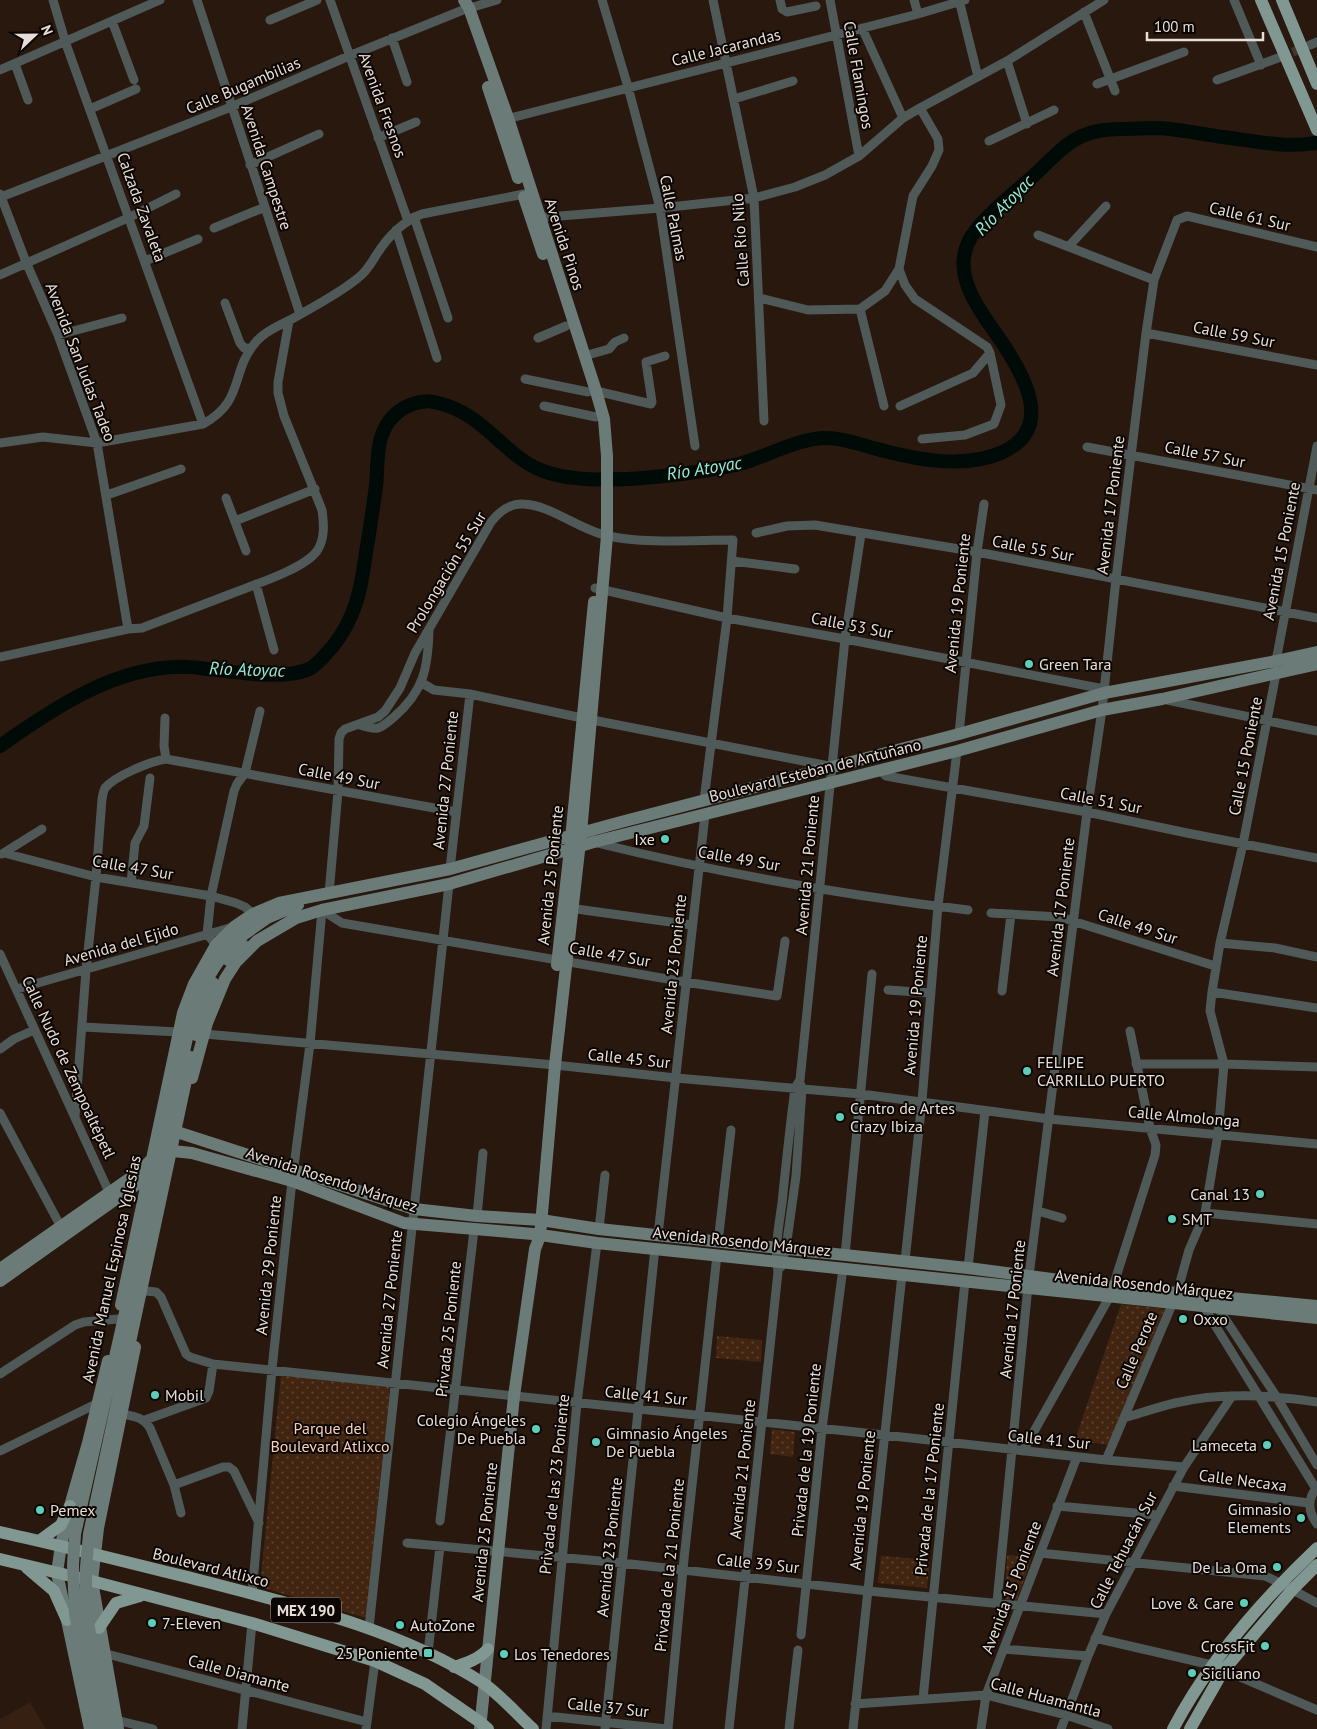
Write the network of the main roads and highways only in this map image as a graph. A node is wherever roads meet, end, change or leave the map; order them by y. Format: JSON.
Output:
{"nodes":[{"id":1,"x":1261,"y":0,"type":"edge"},
{"id":2,"x":1282,"y":0,"type":"edge"},
{"id":3,"x":464,"y":4,"type":"edge"},
{"id":4,"x":1317,"y":84,"type":"edge"},
{"id":5,"x":1316,"y":129,"type":"edge"},
{"id":6,"x":536,"y":217,"type":"junction"},
{"id":7,"x":592,"y":392,"type":"junction"},
{"id":8,"x":604,"y":456,"type":"junction"},
{"id":9,"x":603,"y":504,"type":"joint"},
{"id":10,"x":1317,"y":652,"type":"edge"},
{"id":11,"x":1317,"y":664,"type":"edge"},
{"id":12,"x":1276,"y":668,"type":"junction"},
{"id":13,"x":576,"y":835,"type":"junction"},
{"id":14,"x":575,"y":848,"type":"junction"},
{"id":15,"x":329,"y":894,"type":"junction"},
{"id":16,"x":296,"y":918,"type":"junction"},
{"id":17,"x":240,"y":943,"type":"junction"},
{"id":18,"x":178,"y":1132,"type":"junction"},
{"id":19,"x":173,"y":1151,"type":"junction"},
{"id":20,"x":192,"y":1153,"type":"junction"},
{"id":21,"x":149,"y":1169,"type":"junction"},
{"id":22,"x":293,"y":1175,"type":"junction"},
{"id":23,"x":168,"y":1177,"type":"junction"},
{"id":24,"x":123,"y":1195,"type":"junction"},
{"id":25,"x":139,"y":1213,"type":"junction"},
{"id":26,"x":537,"y":1220,"type":"junction"},
{"id":27,"x":537,"y":1235,"type":"junction"},
{"id":28,"x":717,"y":1248,"type":"junction"},
{"id":29,"x":0,"y":1269,"type":"edge"},
{"id":30,"x":0,"y":1282,"type":"edge"},
{"id":31,"x":1029,"y":1282,"type":"junction"},
{"id":32,"x":1207,"y":1301,"type":"junction"},
{"id":33,"x":1317,"y":1306,"type":"edge"},
{"id":34,"x":1317,"y":1318,"type":"edge"},
{"id":35,"x":88,"y":1444,"type":"junction"},
{"id":36,"x":114,"y":1449,"type":"junction"},
{"id":37,"x":70,"y":1506,"type":"junction"},
{"id":38,"x":0,"y":1532,"type":"edge"},
{"id":39,"x":39,"y":1541,"type":"junction"},
{"id":40,"x":61,"y":1545,"type":"junction"},
{"id":41,"x":1317,"y":1548,"type":"edge"},
{"id":42,"x":95,"y":1554,"type":"junction"},
{"id":43,"x":0,"y":1559,"type":"edge"},
{"id":44,"x":23,"y":1564,"type":"junction"},
{"id":45,"x":1317,"y":1565,"type":"edge"},
{"id":46,"x":57,"y":1572,"type":"junction"},
{"id":47,"x":92,"y":1581,"type":"junction"},
{"id":48,"x":143,"y":1595,"type":"junction"},
{"id":49,"x":68,"y":1620,"type":"junction"},
{"id":50,"x":99,"y":1628,"type":"junction"},
{"id":51,"x":488,"y":1649,"type":"junction"},
{"id":52,"x":73,"y":1650,"type":"junction"},
{"id":53,"x":103,"y":1653,"type":"junction"},
{"id":54,"x":454,"y":1667,"type":"junction"},
{"id":55,"x":1218,"y":1668,"type":"junction"},
{"id":56,"x":484,"y":1684,"type":"junction"},
{"id":57,"x":114,"y":1726,"type":"edge"},
{"id":58,"x":483,"y":1727,"type":"edge"},
{"id":59,"x":90,"y":1729,"type":"edge"},
{"id":60,"x":99,"y":1729,"type":"edge"},
{"id":61,"x":533,"y":1729,"type":"edge"},
{"id":62,"x":1173,"y":1729,"type":"edge"},
{"id":63,"x":1190,"y":1729,"type":"edge"}],
"edges":[{"from":1,"to":5,"type":"main road"},
{"from":2,"to":4,"type":"main road"},
{"from":3,"to":6,"type":"main road","name":"Avenida Pinos"},
{"from":6,"to":7,"type":"main road","name":"Avenida Pinos"},
{"from":6,"to":7,"type":"main road","name":"Avenida Pinos"},
{"from":7,"to":8,"type":"main road","name":"Avenida Pinos"},
{"from":7,"to":8,"type":"main road","name":"Avenida Pinos"},
{"from":8,"to":9,"type":"main road","name":"Avenida Pinos"},
{"from":9,"to":13,"type":"main road","name":"Avenida 25 Poniente"},
{"from":10,"to":12,"type":"main road","name":"Boulevard Esteban de Antuñano"},
{"from":11,"to":12,"type":"main road","name":"Boulevard Esteban de Antuñano"},
{"from":12,"to":13,"type":"main road","name":"Boulevard Esteban de Antuñano"},
{"from":12,"to":14,"type":"main road","name":"Boulevard Esteban de Antuñano"},
{"from":13,"to":14,"type":"main road","name":"Avenida 25 Poniente"},
{"from":13,"to":15,"type":"main road","name":"Boulevard Esteban de Antuñano"},
{"from":14,"to":16,"type":"main road","name":"Boulevard Esteban de Antuñano"},
{"from":14,"to":26,"type":"main road","name":"Avenida 25 Poniente"},
{"from":15,"to":17,"type":"main road"},
{"from":15,"to":21,"type":"main road","name":"Avenida Manuel Espinosa Yglesias"},
{"from":16,"to":17,"type":"main road"},
{"from":16,"to":18,"type":"main road"},
{"from":17,"to":57,"type":"main road","bridge":true},
{"from":17,"to":60,"type":"main road","bridge":true},
{"from":18,"to":19,"type":"main road"},
{"from":18,"to":21,"type":"main road"},
{"from":18,"to":22,"type":"main road","name":"Avenida Rosendo Márquez"},
{"from":19,"to":20,"type":"main road","name":"Avenida Rosendo Márquez"},
{"from":19,"to":21,"type":"main road"},
{"from":19,"to":23,"type":"main road"},
{"from":20,"to":22,"type":"main road","name":"Avenida Rosendo Márquez"},
{"from":20,"to":23,"type":"main road"},
{"from":21,"to":23,"type":"main road"},
{"from":21,"to":24,"type":"main road"},
{"from":21,"to":25,"type":"main road","name":"Avenida Manuel Espinosa Yglesias"},
{"from":21,"to":29,"type":"main road"},
{"from":22,"to":26,"type":"main road","name":"Avenida Rosendo Márquez"},
{"from":22,"to":27,"type":"main road","name":"Avenida Rosendo Márquez"},
{"from":23,"to":36,"type":"main road"},
{"from":24,"to":25,"type":"main road"},
{"from":24,"to":30,"type":"main road"},
{"from":25,"to":35,"type":"main road","name":"Avenida Manuel Espinosa Yglesias"},
{"from":26,"to":27,"type":"main road","name":"Avenida 25 Poniente"},
{"from":26,"to":28,"type":"main road","name":"Avenida Rosendo Márquez"},
{"from":27,"to":28,"type":"main road","name":"Avenida Rosendo Márquez"},
{"from":27,"to":51,"type":"main road","name":"Avenida 25 Poniente"},
{"from":28,"to":31,"type":"main road","name":"Avenida Rosendo Márquez"},
{"from":28,"to":31,"type":"main road","name":"Avenida Rosendo Márquez"},
{"from":31,"to":32,"type":"main road","name":"Avenida Rosendo Márquez"},
{"from":32,"to":33,"type":"main road","name":"Avenida Rosendo Márquez"},
{"from":32,"to":34,"type":"main road","name":"Avenida Rosendo Márquez"},
{"from":35,"to":36,"type":"main road"},
{"from":35,"to":37,"type":"main road","name":"Avenida Manuel Espinosa Yglesias"},
{"from":36,"to":42,"type":"main road"},
{"from":37,"to":39,"type":"main road"},
{"from":37,"to":40,"type":"main road","name":"Avenida Manuel Espinosa Yglesias"},
{"from":38,"to":39,"type":"main road","name":"Boulevard Atlixco","number":"MEX 190"},
{"from":39,"to":40,"type":"main road","name":"Boulevard Atlixco","number":"MEX 190"},
{"from":40,"to":42,"type":"main road","name":"Boulevard Atlixco","number":"MEX 190"},
{"from":40,"to":46,"type":"main road","name":"Avenida Manuel Espinosa Yglesias"},
{"from":41,"to":55,"type":"main road"},
{"from":42,"to":47,"type":"main road"},
{"from":42,"to":54,"type":"main road","name":"Boulevard Atlixco","number":"MEX 190"},
{"from":43,"to":44,"type":"main road","number":"MEX 190"},
{"from":44,"to":46,"type":"main road","number":"MEX 190"},
{"from":44,"to":49,"type":"main road"},
{"from":45,"to":55,"type":"main road"},
{"from":46,"to":47,"type":"main road","number":"MEX 190"},
{"from":46,"to":49,"type":"main road","name":"Avenida Manuel Espinosa Yglesias"},
{"from":47,"to":48,"type":"main road","number":"MEX 190"},
{"from":47,"to":50,"type":"main road"},
{"from":48,"to":50,"type":"main road"},
{"from":48,"to":58,"type":"main road","number":"MEX 190"},
{"from":49,"to":52,"type":"main road","name":"Avenida Manuel Espinosa Yglesias"},
{"from":50,"to":53,"type":"main road"},
{"from":51,"to":54,"type":"main road"},
{"from":51,"to":56,"type":"main road","name":"Avenida 25 Poniente"},
{"from":52,"to":53,"type":"main road"},
{"from":52,"to":59,"type":"main road","name":"Avenida Manuel Espinosa Yglesias"},
{"from":53,"to":57,"type":"main road"},
{"from":54,"to":56,"type":"main road","name":"Boulevard Atlixco","number":"MEX 190"},
{"from":55,"to":62,"type":"main road"},
{"from":55,"to":63,"type":"main road"},
{"from":56,"to":58,"type":"main road","name":"Avenida 25 Poniente"},
{"from":56,"to":61,"type":"main road","name":"Boulevard Atlixco","number":"MEX 190"}]}
